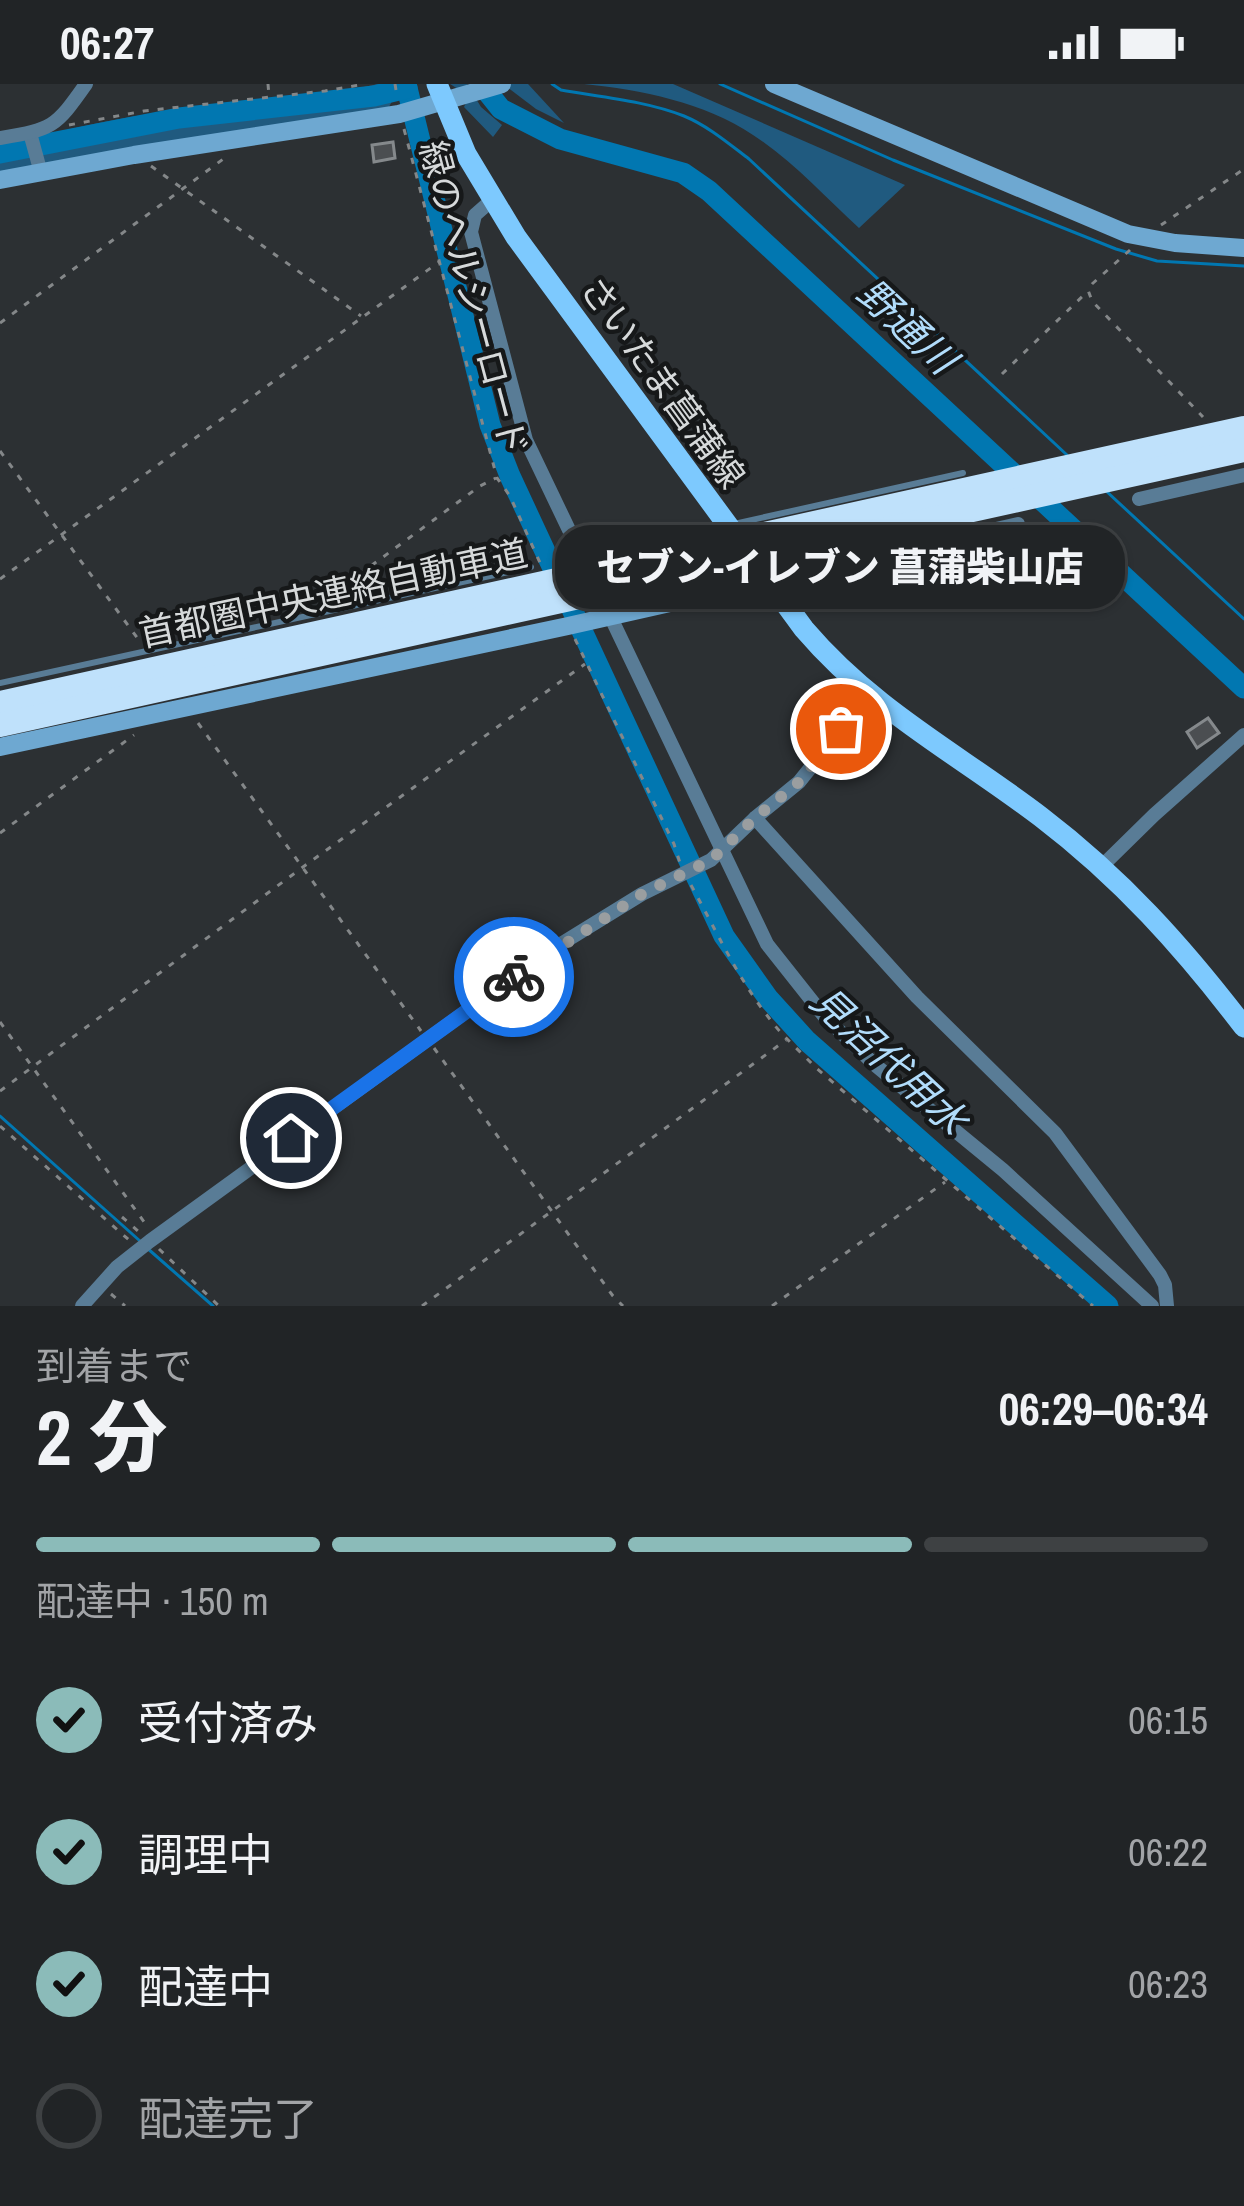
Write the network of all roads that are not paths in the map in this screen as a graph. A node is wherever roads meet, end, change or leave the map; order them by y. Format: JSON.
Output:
{"nodes":[{"id":1,"x":86,"y":84,"type":"edge"},
{"id":2,"x":502,"y":84,"type":"edge"},
{"id":3,"x":774,"y":84,"type":"edge"},
{"id":4,"x":423,"y":105,"type":"edge"},
{"id":5,"x":31,"y":135,"type":"junction"},
{"id":6,"x":0,"y":138,"type":"edge"},
{"id":7,"x":41,"y":171,"type":"junction"},
{"id":8,"x":0,"y":180,"type":"edge"},
{"id":9,"x":492,"y":200,"type":"junction"},
{"id":10,"x":1244,"y":248,"type":"edge"},
{"id":11,"x":1244,"y":428,"type":"edge"},
{"id":12,"x":1244,"y":450,"type":"edge"},
{"id":13,"x":963,"y":473,"type":"dead end"},
{"id":14,"x":1244,"y":475,"type":"edge"},
{"id":15,"x":1139,"y":499,"type":"dead end"},
{"id":16,"x":1018,"y":524,"type":"dead end"},
{"id":17,"x":728,"y":526,"type":"junction"},
{"id":18,"x":581,"y":557,"type":"junction"},
{"id":19,"x":531,"y":567,"type":"dead end"},
{"id":20,"x":767,"y":581,"type":"junction"},
{"id":21,"x":609,"y":616,"type":"junction"},
{"id":22,"x":303,"y":618,"type":"junction"},
{"id":23,"x":147,"y":652,"type":"junction"},
{"id":24,"x":311,"y":658,"type":"dead end"},
{"id":25,"x":0,"y":683,"type":"edge"},
{"id":26,"x":173,"y":688,"type":"dead end"},
{"id":27,"x":869,"y":695,"type":"junction"},
{"id":28,"x":0,"y":703,"type":"edge"},
{"id":29,"x":0,"y":724,"type":"edge"},
{"id":30,"x":1244,"y":735,"type":"edge"},
{"id":31,"x":0,"y":747,"type":"edge"},
{"id":32,"x":755,"y":818,"type":"junction"},
{"id":33,"x":716,"y":855,"type":"junction"},
{"id":34,"x":1101,"y":867,"type":"junction"},
{"id":35,"x":1244,"y":1028,"type":"edge"},
{"id":36,"x":82,"y":1306,"type":"edge"},
{"id":37,"x":1152,"y":1306,"type":"edge"},
{"id":38,"x":1167,"y":1306,"type":"edge"}],
"edges":[{"from":1,"to":5,"type":"street"},
{"from":2,"to":4,"type":"street"},
{"from":3,"to":10,"type":"street"},
{"from":4,"to":7,"type":"street"},
{"from":4,"to":9,"type":"main road","name":"さいたま菖蒲線"},
{"from":5,"to":6,"type":"street"},
{"from":5,"to":7,"type":"street"},
{"from":7,"to":8,"type":"street"},
{"from":9,"to":17,"type":"main road","name":"さいたま菖蒲線"},
{"from":9,"to":18,"type":"street"},
{"from":11,"to":28,"type":"highway","name":"首都圏中央連絡自動車道","bridge":true},
{"from":12,"to":29,"type":"highway","name":"首都圏中央連絡自動車道","bridge":true},
{"from":13,"to":17,"type":"lane"},
{"from":14,"to":15,"type":"street"},
{"from":16,"to":20,"type":"street"},
{"from":17,"to":18,"type":"lane"},
{"from":17,"to":20,"type":"main road","name":"さいたま菖蒲線"},
{"from":18,"to":21,"type":"street"},
{"from":19,"to":22,"type":"lane"},
{"from":20,"to":21,"type":"street"},
{"from":20,"to":27,"type":"main road","name":"さいたま菖蒲線"},
{"from":21,"to":31,"type":"street"},
{"from":21,"to":33,"type":"street"},
{"from":22,"to":23,"type":"lane"},
{"from":22,"to":24,"type":"lane"},
{"from":23,"to":25,"type":"lane"},
{"from":23,"to":26,"type":"lane"},
{"from":27,"to":32,"type":"street"},
{"from":27,"to":34,"type":"main road","name":"さいたま菖蒲線"},
{"from":30,"to":34,"type":"street"},
{"from":32,"to":33,"type":"street"},
{"from":32,"to":38,"type":"street"},
{"from":33,"to":36,"type":"street"},
{"from":33,"to":37,"type":"street"},
{"from":34,"to":35,"type":"main road","name":"さいたま菖蒲線"}]}
